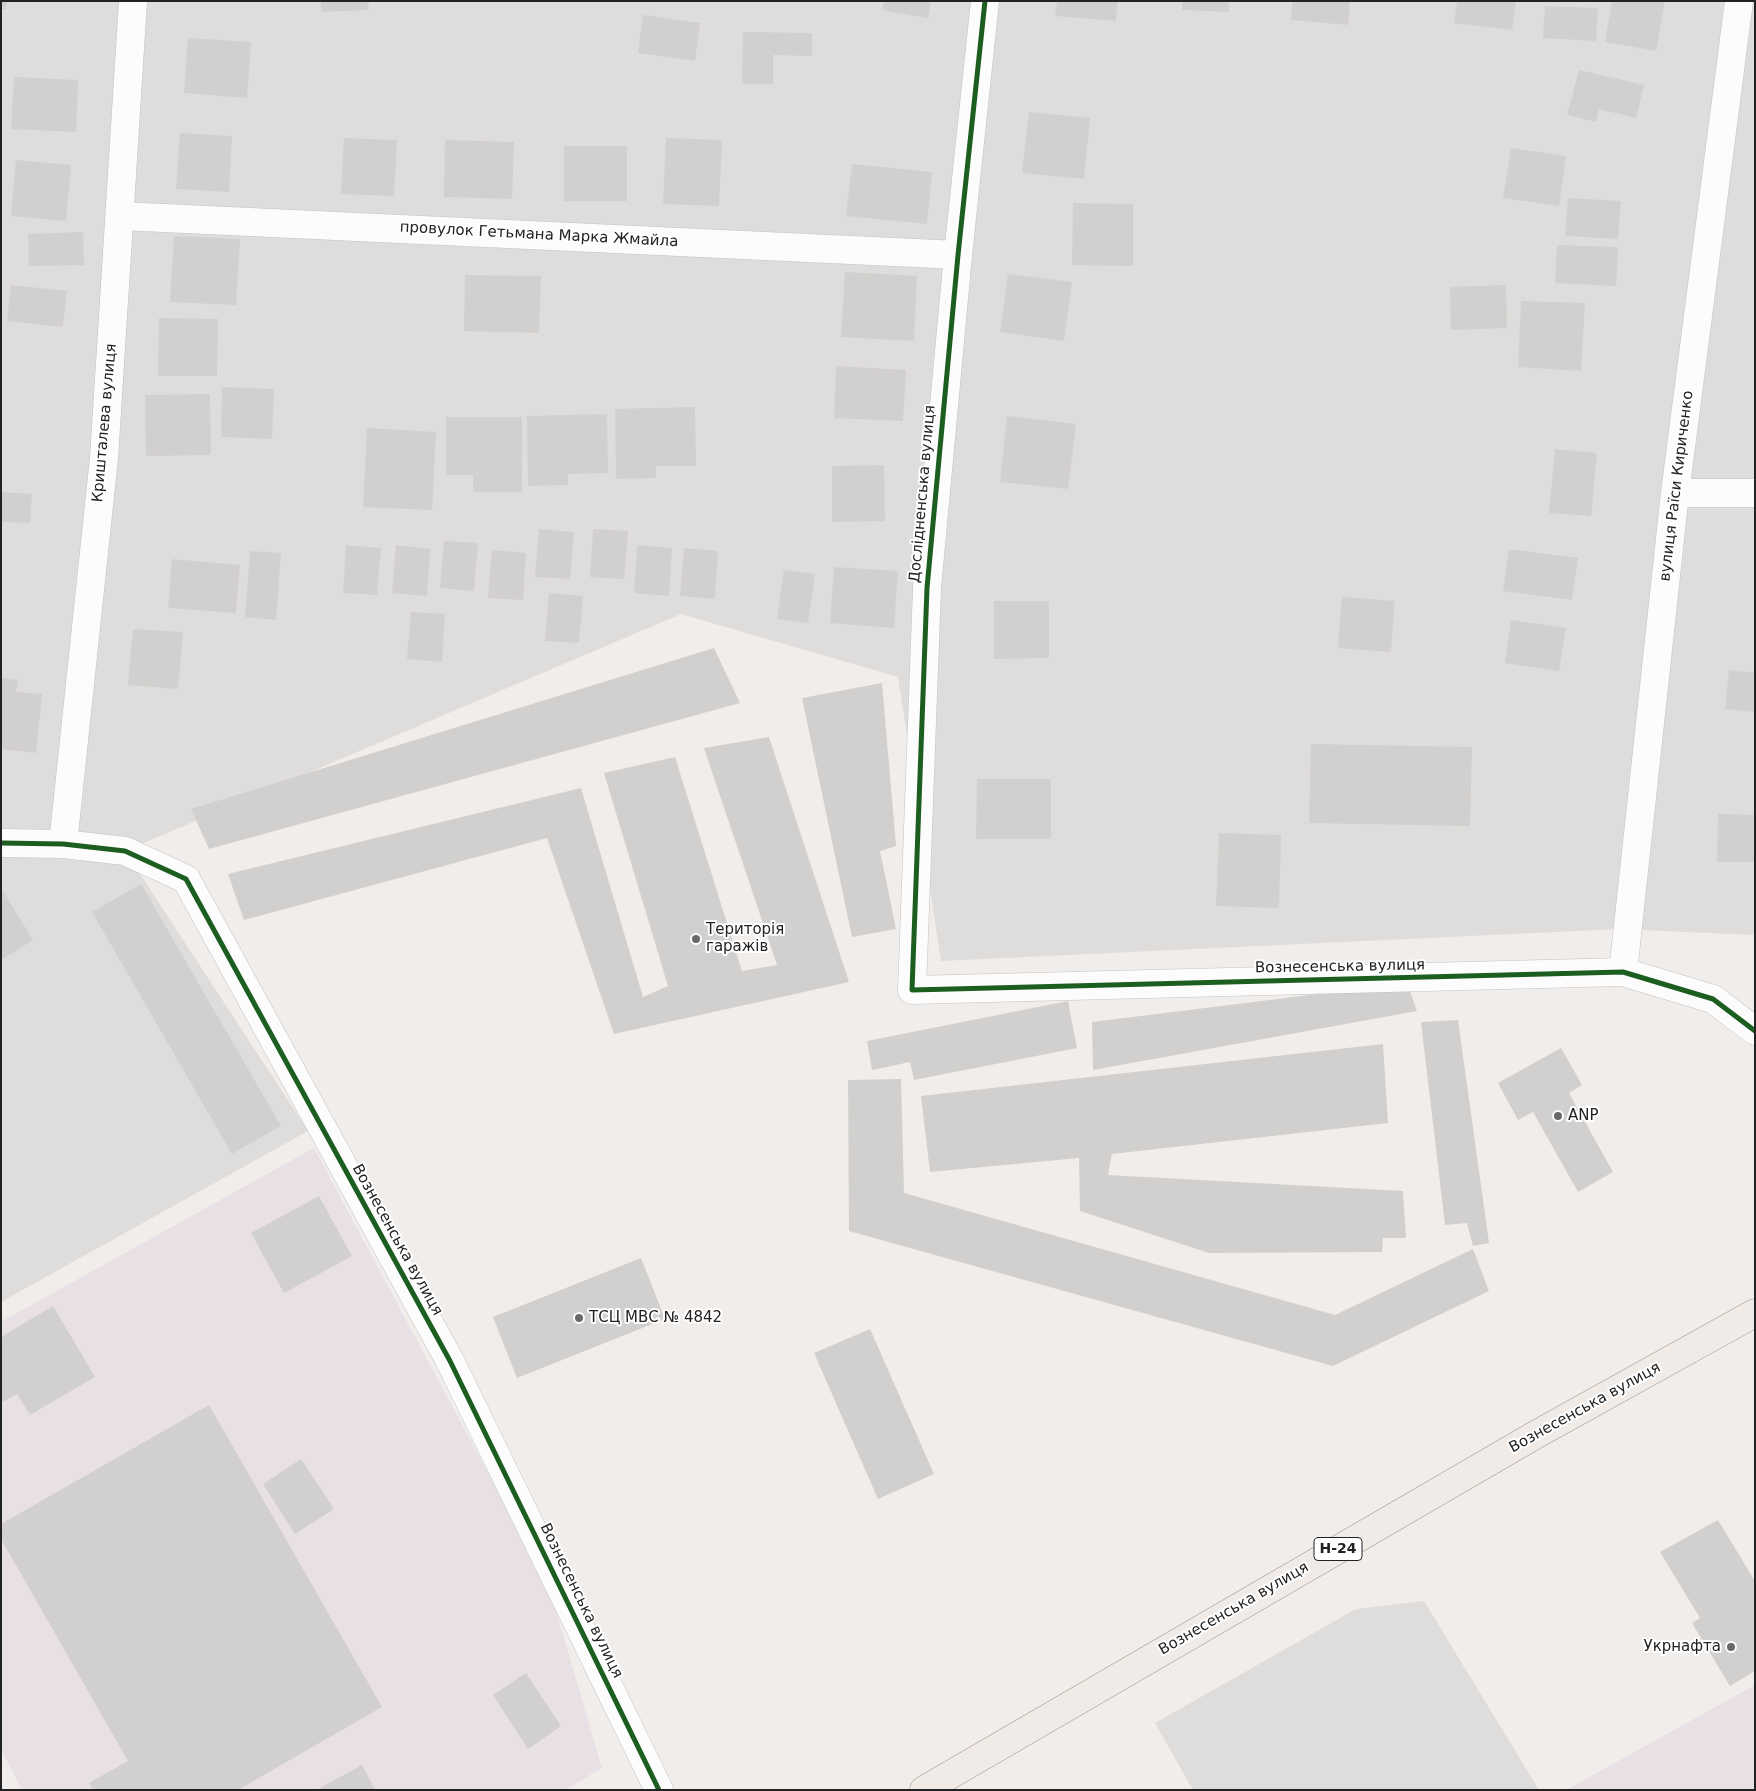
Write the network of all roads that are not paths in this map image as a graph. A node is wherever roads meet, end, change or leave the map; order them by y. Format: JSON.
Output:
{"nodes":[{"id":1,"x":133,"y":1,"type":"edge"},
{"id":2,"x":985,"y":1,"type":"edge"},
{"id":3,"x":1739,"y":1,"type":"edge"},
{"id":4,"x":120,"y":216,"type":"junction"},
{"id":5,"x":958,"y":255,"type":"junction"},
{"id":6,"x":1675,"y":493,"type":"junction"},
{"id":7,"x":1755,"y":493,"type":"edge"},
{"id":8,"x":1,"y":843,"type":"edge"},
{"id":9,"x":63,"y":844,"type":"junction"},
{"id":10,"x":1623,"y":972,"type":"junction"},
{"id":11,"x":912,"y":990,"type":"joint"},
{"id":12,"x":1755,"y":1031,"type":"edge"},
{"id":13,"x":1755,"y":1313,"type":"edge"},
{"id":14,"x":659,"y":1790,"type":"edge"},
{"id":15,"x":924,"y":1790,"type":"edge"}],
"edges":[{"from":1,"to":4,"type":"street","name":"Кришталева вулиця"},
{"from":2,"to":5,"type":"street","name":"Дослідненська вулиця"},
{"from":3,"to":6,"type":"street","name":"вулиця Раїси Кириченко"},
{"from":4,"to":5,"type":"street","name":"провулок Гетьмана Марка Жмайла"},
{"from":4,"to":9,"type":"street","name":"Кришталева вулиця"},
{"from":5,"to":11,"type":"street","name":"Дослідненська вулиця"},
{"from":6,"to":7,"type":"street"},
{"from":6,"to":10,"type":"street","name":"вулиця Раїси Кириченко"},
{"from":8,"to":9,"type":"street","name":"Вознесенська вулиця"},
{"from":9,"to":14,"type":"street","name":"Вознесенська вулиця"},
{"from":10,"to":11,"type":"street","name":"Вознесенська вулиця"},
{"from":10,"to":12,"type":"street","name":"Вознесенська вулиця"},
{"from":13,"to":15,"type":"main road","name":"Вознесенська вулиця","number":"Н-24"}]}
